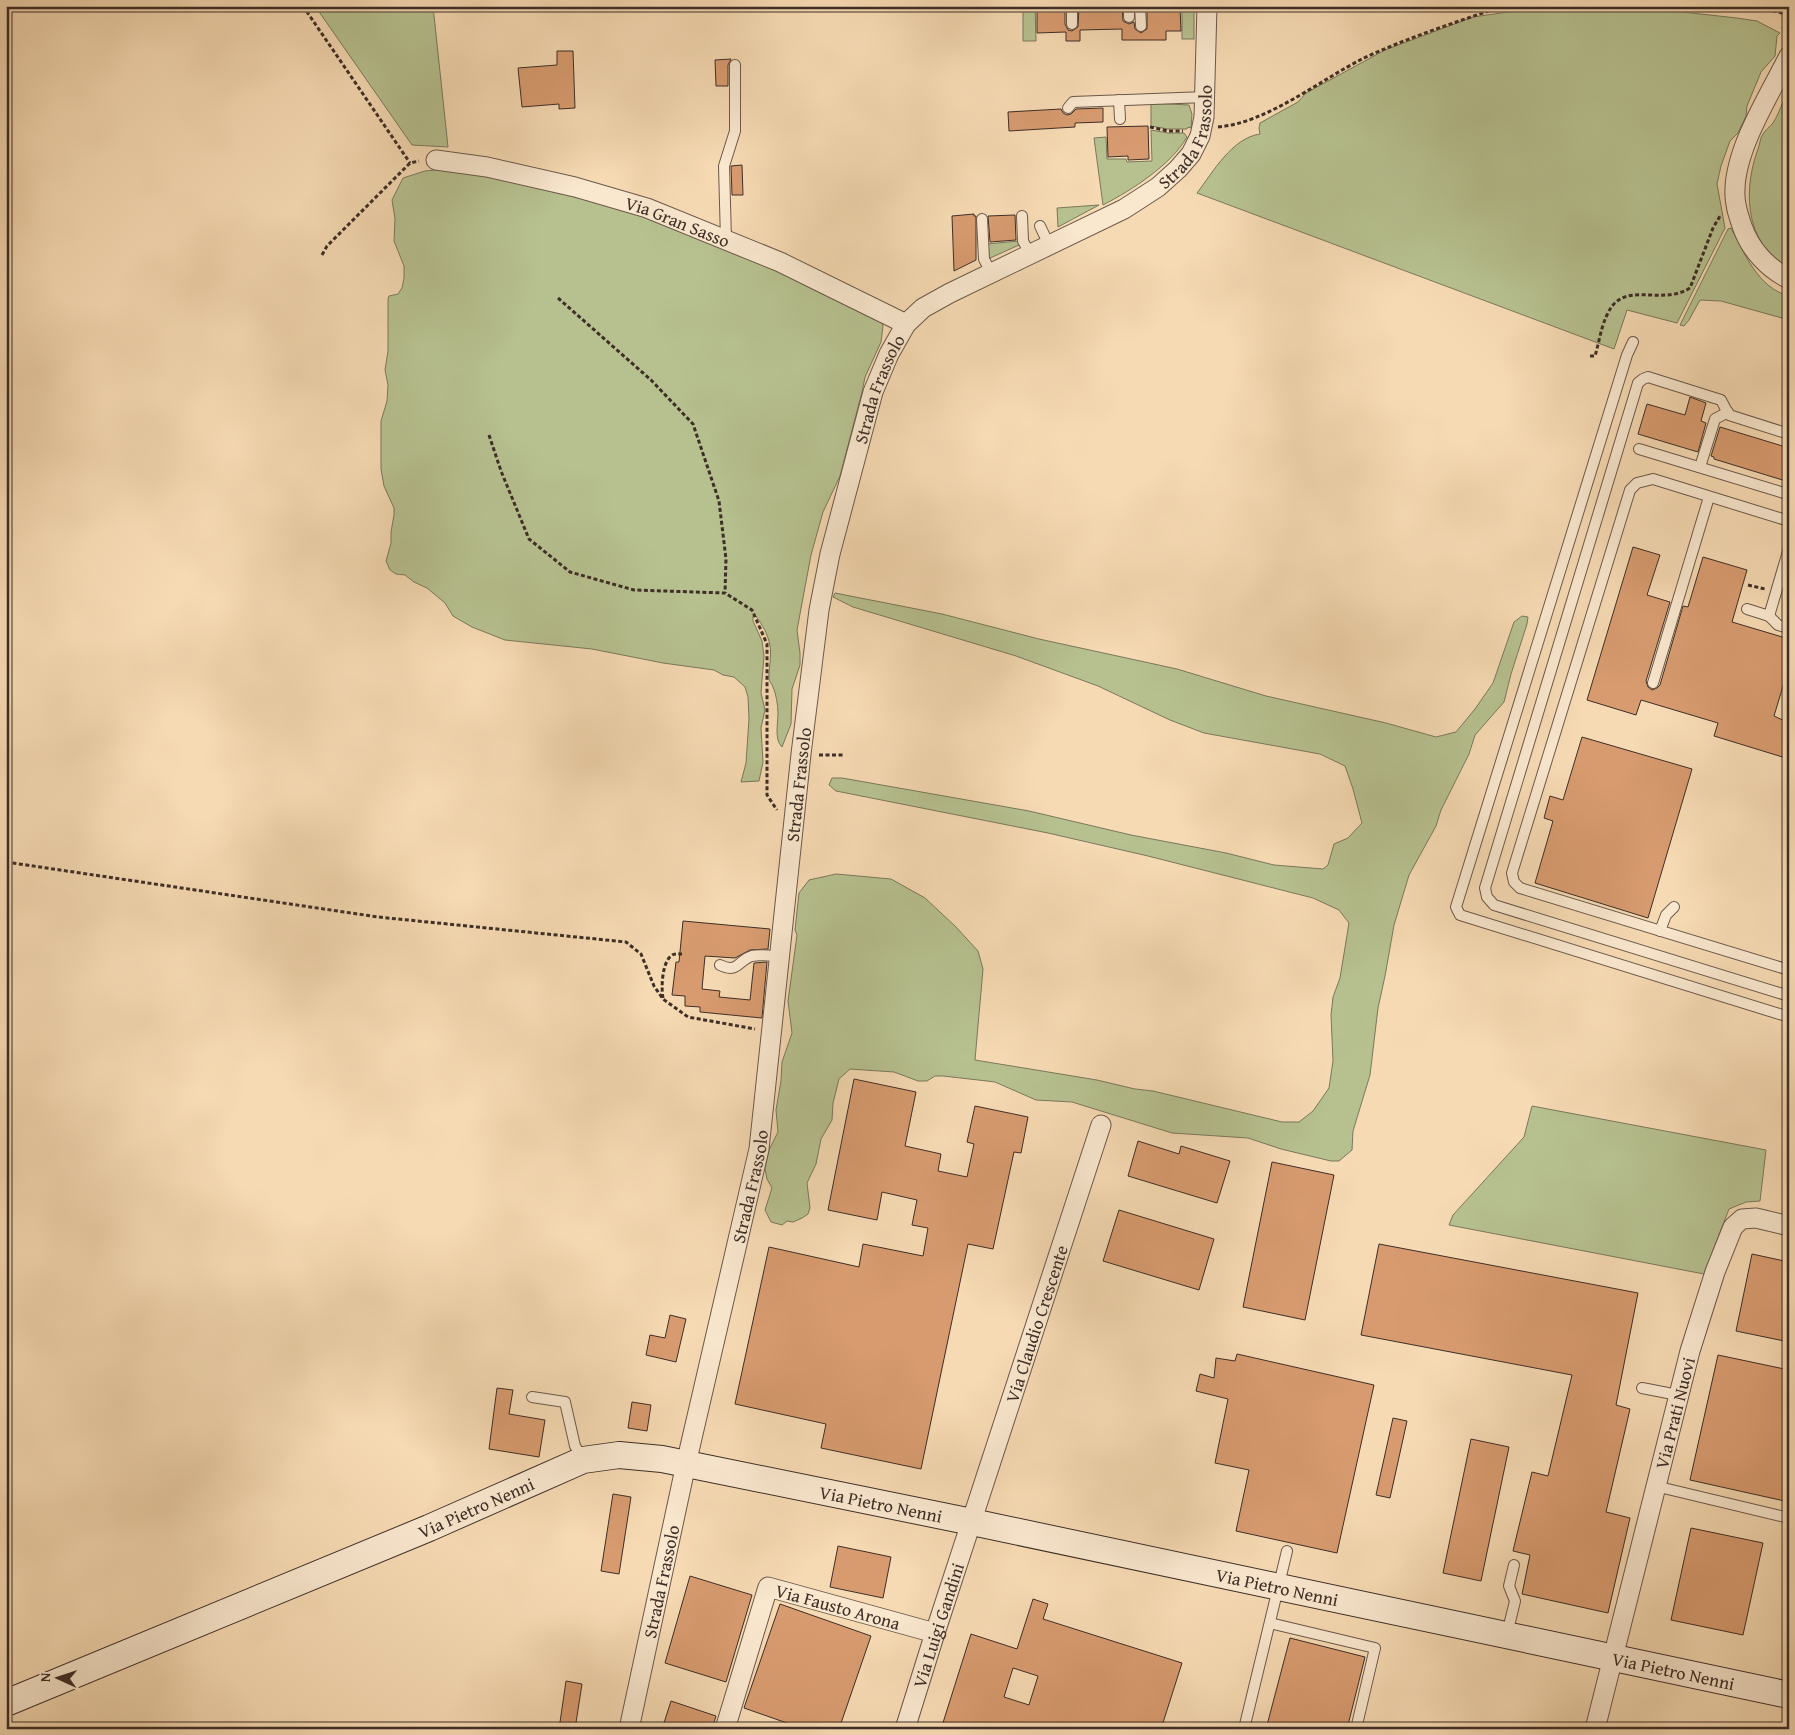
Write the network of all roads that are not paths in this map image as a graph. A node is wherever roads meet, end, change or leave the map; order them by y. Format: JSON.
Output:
{"nodes":[{"id":1,"x":1072,"y":6,"type":"edge"},
{"id":2,"x":1129,"y":6,"type":"edge"},
{"id":3,"x":1140,"y":6,"type":"edge"},
{"id":4,"x":1207,"y":6,"type":"edge"},
{"id":5,"x":1130,"y":17,"type":"dead end"},
{"id":6,"x":1072,"y":24,"type":"dead end"},
{"id":7,"x":1141,"y":26,"type":"dead end"},
{"id":8,"x":1789,"y":56,"type":"edge"},
{"id":9,"x":734,"y":65,"type":"dead end"},
{"id":10,"x":1206,"y":97,"type":"junction"},
{"id":11,"x":1119,"y":100,"type":"junction"},
{"id":12,"x":1068,"y":108,"type":"dead end"},
{"id":13,"x":1120,"y":119,"type":"dead end"},
{"id":14,"x":436,"y":160,"type":"road end"},
{"id":15,"x":1022,"y":216,"type":"dead end"},
{"id":16,"x":982,"y":219,"type":"dead end"},
{"id":17,"x":1040,"y":226,"type":"dead end"},
{"id":18,"x":726,"y":240,"type":"junction"},
{"id":19,"x":1049,"y":245,"type":"junction"},
{"id":20,"x":1030,"y":254,"type":"junction"},
{"id":21,"x":991,"y":273,"type":"junction"},
{"id":22,"x":1789,"y":279,"type":"edge"},
{"id":23,"x":906,"y":324,"type":"junction"},
{"id":24,"x":1633,"y":342,"type":"dead end"},
{"id":25,"x":1728,"y":412,"type":"junction"},
{"id":26,"x":1789,"y":434,"type":"edge"},
{"id":27,"x":1640,"y":449,"type":"dead end"},
{"id":28,"x":1700,"y":468,"type":"junction"},
{"id":29,"x":1784,"y":493,"type":"dead end"},
{"id":30,"x":1709,"y":497,"type":"junction"},
{"id":31,"x":1789,"y":521,"type":"edge"},
{"id":32,"x":1789,"y":548,"type":"edge"},
{"id":33,"x":1747,"y":609,"type":"dead end"},
{"id":34,"x":1769,"y":616,"type":"junction"},
{"id":35,"x":1789,"y":628,"type":"edge"},
{"id":36,"x":1653,"y":683,"type":"dead end"},
{"id":37,"x":1674,"y":907,"type":"dead end"},
{"id":38,"x":1660,"y":931,"type":"junction"},
{"id":39,"x":780,"y":957,"type":"junction"},
{"id":40,"x":720,"y":965,"type":"dead end"},
{"id":41,"x":1789,"y":970,"type":"edge"},
{"id":42,"x":1789,"y":996,"type":"edge"},
{"id":43,"x":1789,"y":1017,"type":"edge"},
{"id":44,"x":1101,"y":1125,"type":"dead end"},
{"id":45,"x":1789,"y":1226,"type":"edge"},
{"id":46,"x":1642,"y":1388,"type":"dead end"},
{"id":47,"x":1678,"y":1395,"type":"junction"},
{"id":48,"x":532,"y":1397,"type":"dead end"},
{"id":49,"x":583,"y":1460,"type":"junction"},
{"id":50,"x":686,"y":1464,"type":"junction"},
{"id":51,"x":1655,"y":1486,"type":"junction"},
{"id":52,"x":1789,"y":1518,"type":"edge"},
{"id":53,"x":972,"y":1522,"type":"junction"},
{"id":54,"x":1287,"y":1551,"type":"dead end"},
{"id":55,"x":1514,"y":1565,"type":"dead end"},
{"id":56,"x":1279,"y":1588,"type":"junction"},
{"id":57,"x":1270,"y":1623,"type":"junction"},
{"id":58,"x":935,"y":1634,"type":"junction"},
{"id":59,"x":1507,"y":1636,"type":"junction"},
{"id":60,"x":1612,"y":1659,"type":"junction"},
{"id":61,"x":1789,"y":1695,"type":"edge"},
{"id":62,"x":6,"y":1703,"type":"edge"},
{"id":63,"x":629,"y":1729,"type":"edge"},
{"id":64,"x":725,"y":1729,"type":"edge"},
{"id":65,"x":905,"y":1729,"type":"edge"},
{"id":66,"x":1244,"y":1729,"type":"edge"},
{"id":67,"x":1356,"y":1729,"type":"edge"},
{"id":68,"x":1594,"y":1729,"type":"edge"}],
"edges":[{"from":1,"to":6,"type":"lane"},
{"from":2,"to":5,"type":"lane"},
{"from":3,"to":7,"type":"lane"},
{"from":4,"to":10,"type":"street","name":"Strada Frassolo"},
{"from":8,"to":22,"type":"street"},
{"from":9,"to":18,"type":"lane"},
{"from":10,"to":11,"type":"lane"},
{"from":10,"to":19,"type":"street","name":"Strada Frassolo"},
{"from":11,"to":12,"type":"lane"},
{"from":11,"to":13,"type":"lane"},
{"from":14,"to":18,"type":"street","name":"Via Gran Sasso"},
{"from":15,"to":20,"type":"lane"},
{"from":16,"to":21,"type":"lane"},
{"from":17,"to":19,"type":"lane"},
{"from":18,"to":23,"type":"street","name":"Via Gran Sasso"},
{"from":19,"to":20,"type":"street","name":"Strada Frassolo"},
{"from":20,"to":21,"type":"street","name":"Strada Frassolo"},
{"from":21,"to":23,"type":"street","name":"Strada Frassolo"},
{"from":23,"to":39,"type":"street","name":"Strada Frassolo"},
{"from":24,"to":43,"type":"lane"},
{"from":25,"to":26,"type":"lane"},
{"from":25,"to":28,"type":"lane"},
{"from":25,"to":42,"type":"lane"},
{"from":27,"to":28,"type":"lane"},
{"from":28,"to":29,"type":"lane"},
{"from":30,"to":31,"type":"lane"},
{"from":30,"to":36,"type":"lane"},
{"from":30,"to":38,"type":"lane"},
{"from":32,"to":34,"type":"lane"},
{"from":33,"to":34,"type":"lane"},
{"from":34,"to":35,"type":"lane"},
{"from":37,"to":38,"type":"lane"},
{"from":38,"to":41,"type":"lane"},
{"from":39,"to":40,"type":"lane"},
{"from":39,"to":50,"type":"street","name":"Strada Frassolo"},
{"from":44,"to":53,"type":"street","name":"Via Claudio Crescente"},
{"from":45,"to":47,"type":"street","name":"Via Prati Nuovi"},
{"from":46,"to":47,"type":"lane"},
{"from":47,"to":51,"type":"street","name":"Via Prati Nuovi"},
{"from":48,"to":49,"type":"lane"},
{"from":49,"to":50,"type":"street","name":"Via Pietro Nenni"},
{"from":49,"to":62,"type":"street","name":"Via Pietro Nenni"},
{"from":50,"to":53,"type":"street","name":"Via Pietro Nenni"},
{"from":50,"to":63,"type":"street","name":"Strada Frassolo"},
{"from":51,"to":52,"type":"lane"},
{"from":51,"to":60,"type":"street","name":"Via Prati Nuovi"},
{"from":53,"to":56,"type":"street","name":"Via Pietro Nenni"},
{"from":53,"to":58,"type":"street","name":"Via Luigi Gandini"},
{"from":54,"to":56,"type":"lane"},
{"from":55,"to":59,"type":"lane"},
{"from":56,"to":57,"type":"lane"},
{"from":56,"to":59,"type":"street","name":"Via Pietro Nenni"},
{"from":57,"to":66,"type":"lane"},
{"from":57,"to":67,"type":"lane"},
{"from":58,"to":64,"type":"street","name":"Via Fausto Arona"},
{"from":58,"to":65,"type":"street","name":"Via Luigi Gandini"},
{"from":59,"to":60,"type":"street","name":"Via Pietro Nenni"},
{"from":60,"to":61,"type":"street","name":"Via Pietro Nenni"},
{"from":60,"to":68,"type":"street","name":"Via Prati Nuovi"}]}
